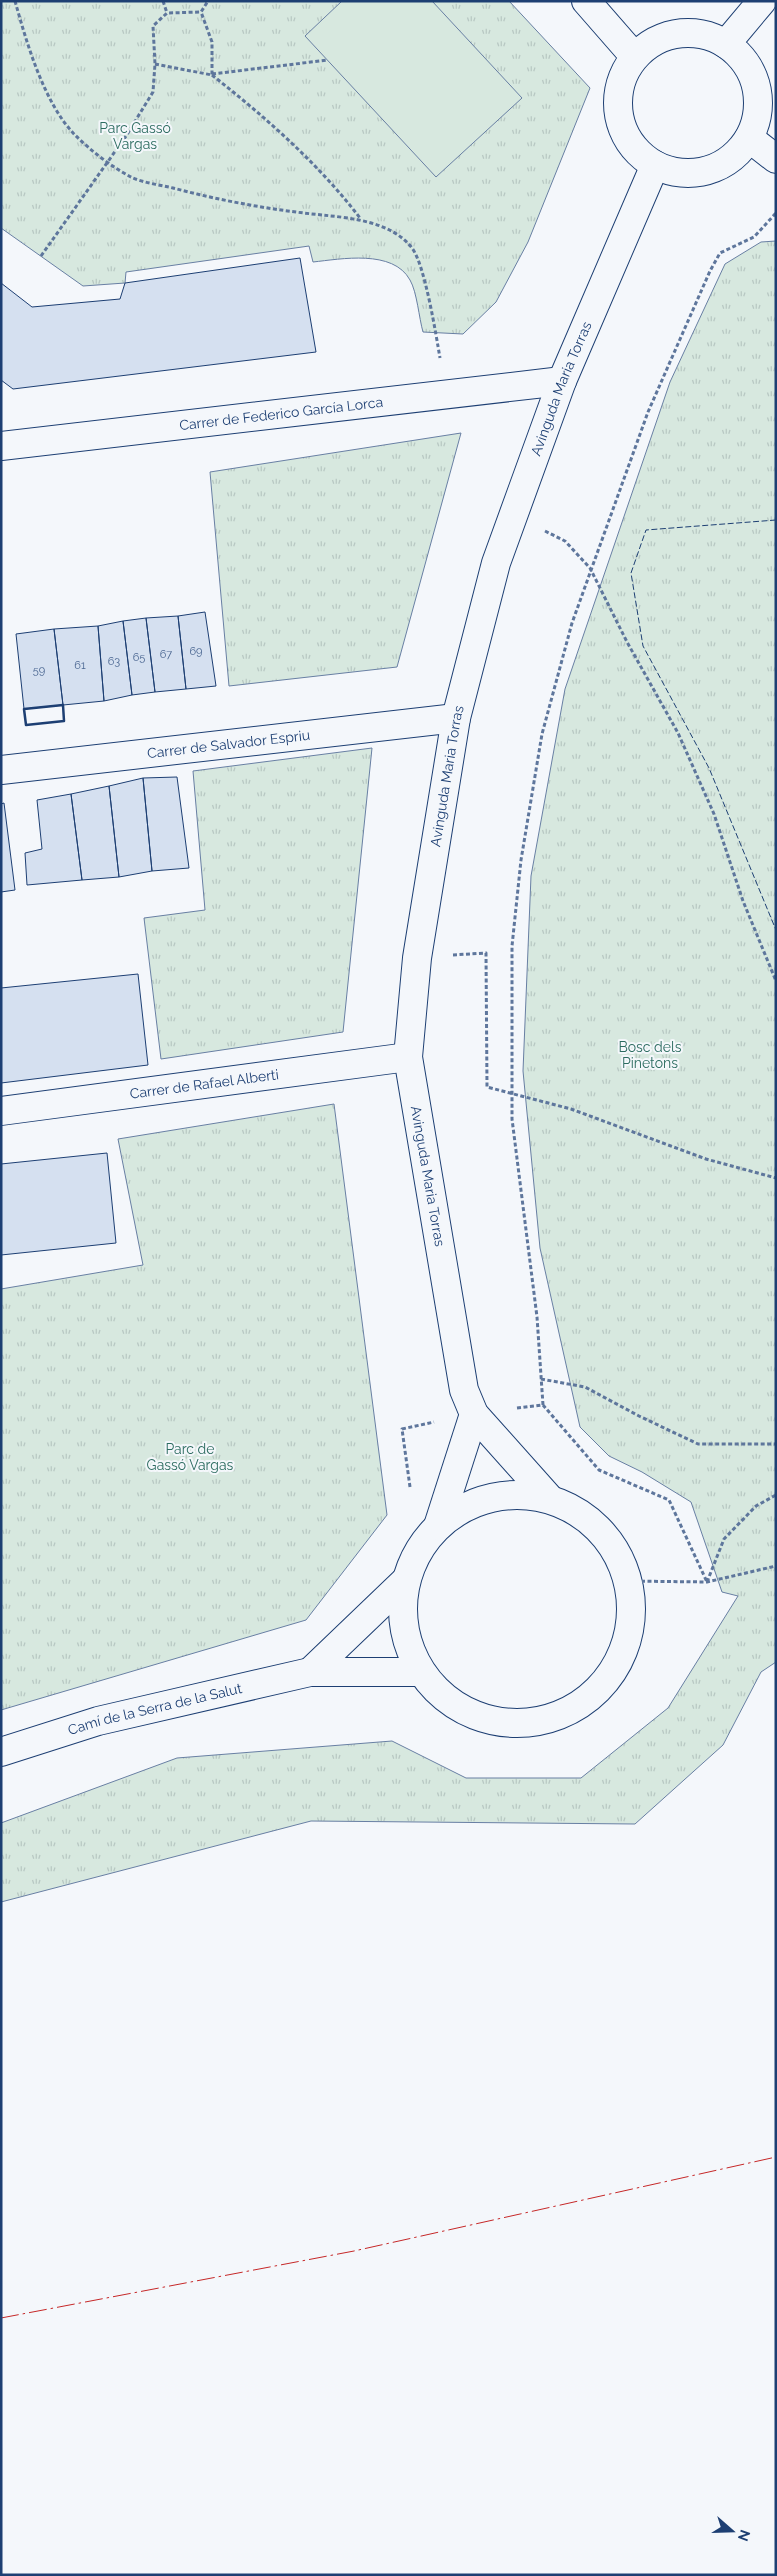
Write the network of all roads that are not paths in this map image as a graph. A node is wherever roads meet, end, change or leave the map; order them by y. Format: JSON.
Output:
{"nodes":[{"id":1,"x":586,"y":1,"type":"edge"},
{"id":2,"x":762,"y":1,"type":"edge"},
{"id":3,"x":726,"y":44,"type":"junction"},
{"id":4,"x":634,"y":56,"type":"junction"},
{"id":5,"x":749,"y":138,"type":"junction"},
{"id":6,"x":776,"y":159,"type":"edge"},
{"id":7,"x":655,"y":165,"type":"junction"},
{"id":8,"x":562,"y":381,"type":"junction"},
{"id":9,"x":1,"y":446,"type":"edge"},
{"id":10,"x":456,"y":718,"type":"junction"},
{"id":11,"x":1,"y":770,"type":"edge"},
{"id":12,"x":408,"y":1057,"type":"junction"},
{"id":13,"x":1,"y":1111,"type":"edge"},
{"id":14,"x":474,"y":1414,"type":"junction"},
{"id":15,"x":550,"y":1498,"type":"junction"},
{"id":16,"x":438,"y":1526,"type":"junction"},
{"id":17,"x":406,"y":1580,"type":"junction"},
{"id":18,"x":310,"y":1672,"type":"junction"},
{"id":19,"x":421,"y":1672,"type":"junction"},
{"id":20,"x":1,"y":1752,"type":"edge"}],
"edges":[{"from":1,"to":4,"type":"street"},
{"from":2,"to":3,"type":"street"},
{"from":3,"to":4,"type":"street"},
{"from":3,"to":5,"type":"street"},
{"from":4,"to":7,"type":"street"},
{"from":5,"to":6,"type":"street"},
{"from":5,"to":7,"type":"street"},
{"from":7,"to":8,"type":"street","name":"Avinguda Maria Torras"},
{"from":8,"to":9,"type":"street","name":"Carrer de Federico García Lorca"},
{"from":8,"to":10,"type":"street","name":"Avinguda Maria Torras"},
{"from":10,"to":11,"type":"street","name":"Carrer de Salvador Espriu"},
{"from":10,"to":12,"type":"street","name":"Avinguda Maria Torras"},
{"from":12,"to":13,"type":"street","name":"Carrer de Rafael Alberti"},
{"from":12,"to":14,"type":"street","name":"Avinguda Maria Torras"},
{"from":14,"to":15,"type":"street","name":"Avinguda Maria Torras"},
{"from":14,"to":16,"type":"street"},
{"from":15,"to":16,"type":"street"},
{"from":15,"to":19,"type":"street"},
{"from":16,"to":17,"type":"street"},
{"from":17,"to":18,"type":"street"},
{"from":17,"to":19,"type":"street"},
{"from":18,"to":19,"type":"street","name":"Camí de la Serra de la Salut"},
{"from":18,"to":20,"type":"street","name":"Camí de la Serra de la Salut"}]}
